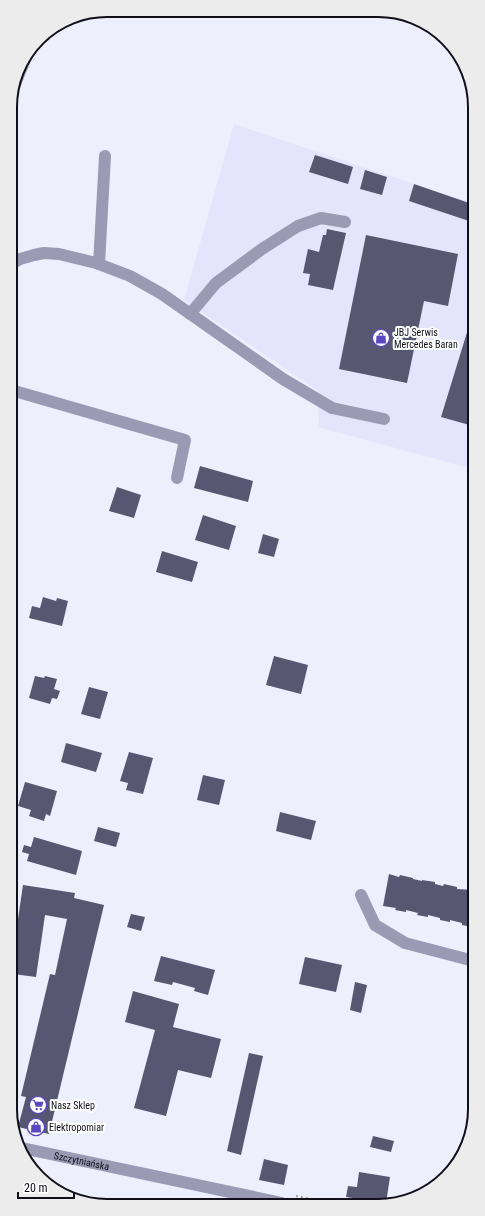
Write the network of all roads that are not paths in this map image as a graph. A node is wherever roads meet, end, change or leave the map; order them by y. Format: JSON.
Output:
{"nodes":[{"id":1,"x":105,"y":156,"type":"dead end"},
{"id":2,"x":345,"y":222,"type":"dead end"},
{"id":3,"x":17,"y":261,"type":"edge"},
{"id":4,"x":99,"y":264,"type":"junction"},
{"id":5,"x":190,"y":314,"type":"junction"},
{"id":6,"x":17,"y":392,"type":"edge"},
{"id":7,"x":384,"y":419,"type":"dead end"},
{"id":8,"x":177,"y":478,"type":"dead end"},
{"id":9,"x":361,"y":895,"type":"dead end"},
{"id":10,"x":468,"y":959,"type":"edge"},
{"id":11,"x":27,"y":1149,"type":"edge"},
{"id":12,"x":263,"y":1199,"type":"edge"}],
"edges":[{"from":1,"to":4,"type":"street"},
{"from":2,"to":5,"type":"street"},
{"from":3,"to":4,"type":"street"},
{"from":4,"to":5,"type":"street"},
{"from":5,"to":7,"type":"street"},
{"from":6,"to":8,"type":"street"},
{"from":9,"to":10,"type":"street"},
{"from":11,"to":12,"type":"street","name":"Szczytniańska"}]}
